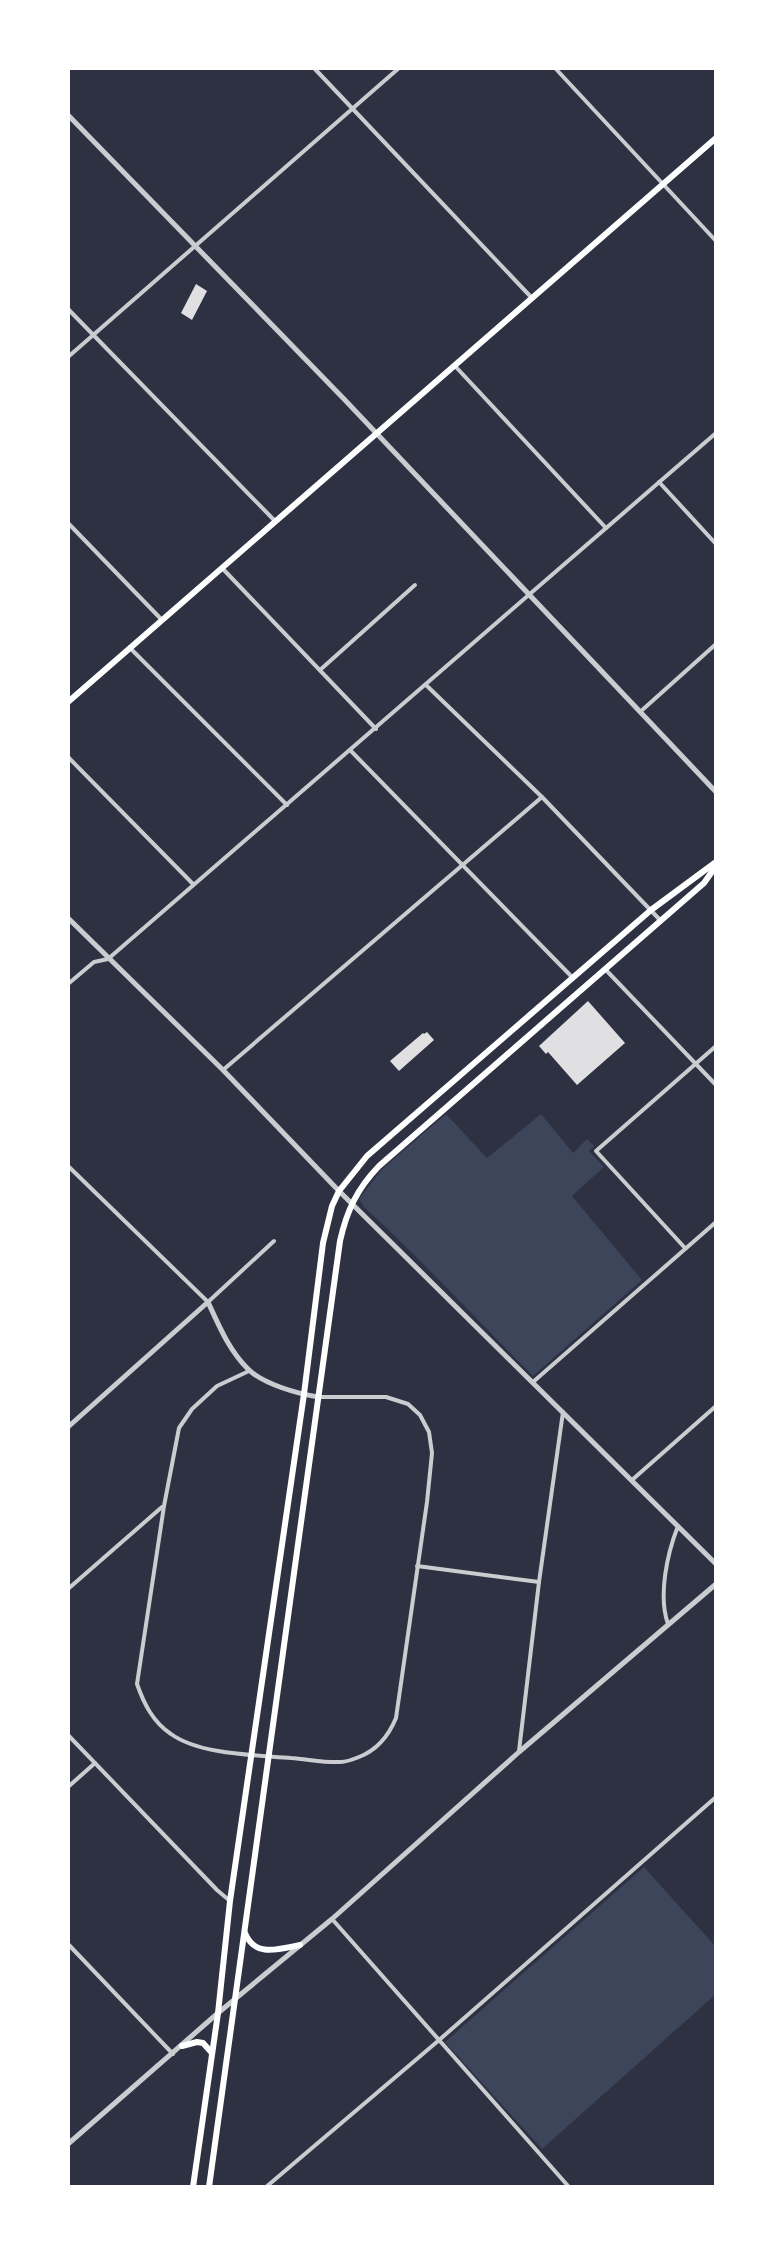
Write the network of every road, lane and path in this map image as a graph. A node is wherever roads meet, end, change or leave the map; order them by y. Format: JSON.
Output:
{"nodes":[{"id":1,"x":314,"y":68,"type":"edge"},
{"id":2,"x":399,"y":68,"type":"edge"},
{"id":3,"x":555,"y":68,"type":"edge"},
{"id":4,"x":352,"y":109,"type":"junction"},
{"id":5,"x":68,"y":115,"type":"edge"},
{"id":6,"x":716,"y":138,"type":"edge"},
{"id":7,"x":663,"y":184,"type":"junction"},
{"id":8,"x":716,"y":241,"type":"edge"},
{"id":9,"x":195,"y":245,"type":"junction"},
{"id":10,"x":533,"y":299,"type":"junction"},
{"id":11,"x":68,"y":309,"type":"edge"},
{"id":12,"x":94,"y":335,"type":"junction"},
{"id":13,"x":68,"y":357,"type":"edge"},
{"id":14,"x":455,"y":366,"type":"junction"},
{"id":15,"x":716,"y":433,"type":"edge"},
{"id":16,"x":376,"y":434,"type":"junction"},
{"id":17,"x":659,"y":482,"type":"junction"},
{"id":18,"x":275,"y":521,"type":"junction"},
{"id":19,"x":68,"y":523,"type":"edge"},
{"id":20,"x":606,"y":528,"type":"junction"},
{"id":21,"x":716,"y":544,"type":"edge"},
{"id":22,"x":221,"y":567,"type":"junction"},
{"id":23,"x":415,"y":585,"type":"dead end"},
{"id":24,"x":529,"y":595,"type":"junction"},
{"id":25,"x":161,"y":619,"type":"junction"},
{"id":26,"x":716,"y":644,"type":"edge"},
{"id":27,"x":130,"y":647,"type":"junction"},
{"id":28,"x":320,"y":670,"type":"junction"},
{"id":29,"x":426,"y":685,"type":"junction"},
{"id":30,"x":68,"y":702,"type":"edge"},
{"id":31,"x":640,"y":712,"type":"junction"},
{"id":32,"x":376,"y":729,"type":"junction"},
{"id":33,"x":351,"y":751,"type":"junction"},
{"id":34,"x":68,"y":757,"type":"edge"},
{"id":35,"x":716,"y":792,"type":"edge"},
{"id":36,"x":542,"y":797,"type":"junction"},
{"id":37,"x":287,"y":805,"type":"junction"},
{"id":38,"x":716,"y":864,"type":"edge"},
{"id":39,"x":463,"y":866,"type":"junction"},
{"id":40,"x":194,"y":884,"type":"junction"},
{"id":41,"x":651,"y":910,"type":"junction"},
{"id":42,"x":68,"y":918,"type":"edge"},
{"id":43,"x":661,"y":921,"type":"junction"},
{"id":44,"x":108,"y":959,"type":"junction"},
{"id":45,"x":605,"y":969,"type":"junction"},
{"id":46,"x":572,"y":977,"type":"junction"},
{"id":47,"x":68,"y":984,"type":"edge"},
{"id":48,"x":716,"y":1046,"type":"edge"},
{"id":49,"x":695,"y":1064,"type":"junction"},
{"id":50,"x":223,"y":1070,"type":"junction"},
{"id":51,"x":716,"y":1085,"type":"edge"},
{"id":52,"x":68,"y":1166,"type":"edge"},
{"id":53,"x":339,"y":1191,"type":"junction"},
{"id":54,"x":351,"y":1203,"type":"junction"},
{"id":55,"x":716,"y":1222,"type":"edge"},
{"id":56,"x":274,"y":1241,"type":"dead end"},
{"id":57,"x":685,"y":1248,"type":"junction"},
{"id":58,"x":208,"y":1302,"type":"junction"},
{"id":59,"x":249,"y":1371,"type":"junction"},
{"id":60,"x":533,"y":1382,"type":"junction"},
{"id":61,"x":304,"y":1394,"type":"junction"},
{"id":62,"x":319,"y":1397,"type":"junction"},
{"id":63,"x":716,"y":1406,"type":"edge"},
{"id":64,"x":563,"y":1412,"type":"junction"},
{"id":65,"x":69,"y":1425,"type":"edge"},
{"id":66,"x":632,"y":1480,"type":"junction"},
{"id":67,"x":164,"y":1506,"type":"junction"},
{"id":68,"x":678,"y":1526,"type":"junction"},
{"id":69,"x":716,"y":1564,"type":"edge"},
{"id":70,"x":417,"y":1566,"type":"junction"},
{"id":71,"x":539,"y":1582,"type":"junction"},
{"id":72,"x":716,"y":1584,"type":"edge"},
{"id":73,"x":68,"y":1589,"type":"edge"},
{"id":74,"x":668,"y":1624,"type":"junction"},
{"id":75,"x":68,"y":1735,"type":"edge"},
{"id":76,"x":519,"y":1752,"type":"junction"},
{"id":77,"x":252,"y":1756,"type":"junction"},
{"id":78,"x":269,"y":1756,"type":"junction"},
{"id":79,"x":95,"y":1763,"type":"junction"},
{"id":80,"x":68,"y":1787,"type":"edge"},
{"id":81,"x":716,"y":1797,"type":"edge"},
{"id":82,"x":230,"y":1901,"type":"junction"},
{"id":83,"x":332,"y":1919,"type":"junction"},
{"id":84,"x":245,"y":1931,"type":"junction"},
{"id":85,"x":68,"y":1944,"type":"edge"},
{"id":86,"x":300,"y":1945,"type":"junction"},
{"id":87,"x":233,"y":2002,"type":"junction"},
{"id":88,"x":218,"y":2013,"type":"junction"},
{"id":89,"x":438,"y":2041,"type":"junction"},
{"id":90,"x":182,"y":2046,"type":"junction"},
{"id":91,"x":173,"y":2054,"type":"junction"},
{"id":92,"x":212,"y":2054,"type":"junction"},
{"id":93,"x":68,"y":2144,"type":"edge"},
{"id":94,"x":193,"y":2187,"type":"edge"},
{"id":95,"x":209,"y":2187,"type":"edge"},
{"id":96,"x":266,"y":2187,"type":"edge"},
{"id":97,"x":569,"y":2187,"type":"edge"}],
"edges":[{"from":1,"to":4,"type":"street"},
{"from":2,"to":4,"type":"street"},
{"from":3,"to":7,"type":"street"},
{"from":4,"to":9,"type":"street"},
{"from":4,"to":10,"type":"street"},
{"from":5,"to":9,"type":"street"},
{"from":6,"to":7,"type":"main road"},
{"from":7,"to":8,"type":"street"},
{"from":7,"to":10,"type":"main road"},
{"from":9,"to":12,"type":"street"},
{"from":9,"to":16,"type":"street"},
{"from":10,"to":14,"type":"main road"},
{"from":11,"to":12,"type":"street"},
{"from":12,"to":13,"type":"street"},
{"from":12,"to":18,"type":"street"},
{"from":14,"to":16,"type":"main road"},
{"from":14,"to":20,"type":"street"},
{"from":15,"to":17,"type":"street"},
{"from":16,"to":18,"type":"main road"},
{"from":16,"to":24,"type":"street"},
{"from":17,"to":20,"type":"street"},
{"from":17,"to":21,"type":"street"},
{"from":18,"to":22,"type":"main road"},
{"from":19,"to":25,"type":"street"},
{"from":20,"to":24,"type":"street"},
{"from":22,"to":25,"type":"main road"},
{"from":22,"to":28,"type":"street"},
{"from":23,"to":28,"type":"street"},
{"from":24,"to":29,"type":"street"},
{"from":24,"to":31,"type":"street"},
{"from":25,"to":27,"type":"main road"},
{"from":26,"to":31,"type":"street"},
{"from":27,"to":30,"type":"main road"},
{"from":27,"to":37,"type":"street"},
{"from":28,"to":32,"type":"street"},
{"from":29,"to":32,"type":"street"},
{"from":29,"to":36,"type":"street"},
{"from":31,"to":35,"type":"street"},
{"from":32,"to":33,"type":"street"},
{"from":33,"to":37,"type":"street"},
{"from":33,"to":39,"type":"street"},
{"from":34,"to":40,"type":"street"},
{"from":36,"to":39,"type":"street"},
{"from":36,"to":41,"type":"street"},
{"from":37,"to":40,"type":"street"},
{"from":38,"to":41,"type":"main road"},
{"from":38,"to":43,"type":"main road"},
{"from":39,"to":46,"type":"street"},
{"from":39,"to":50,"type":"street"},
{"from":40,"to":44,"type":"street"},
{"from":41,"to":43,"type":"street"},
{"from":41,"to":46,"type":"main road"},
{"from":42,"to":44,"type":"street"},
{"from":43,"to":45,"type":"main road"},
{"from":44,"to":47,"type":"street"},
{"from":44,"to":50,"type":"street"},
{"from":45,"to":49,"type":"street"},
{"from":45,"to":54,"type":"main road"},
{"from":46,"to":53,"type":"main road"},
{"from":48,"to":49,"type":"street"},
{"from":49,"to":51,"type":"street"},
{"from":49,"to":57,"type":"street"},
{"from":50,"to":53,"type":"street"},
{"from":52,"to":58,"type":"street"},
{"from":53,"to":54,"type":"street"},
{"from":53,"to":61,"type":"main road"},
{"from":54,"to":60,"type":"street"},
{"from":54,"to":62,"type":"main road"},
{"from":55,"to":57,"type":"street"},
{"from":56,"to":58,"type":"street"},
{"from":57,"to":60,"type":"street"},
{"from":58,"to":59,"type":"street"},
{"from":58,"to":65,"type":"street"},
{"from":59,"to":61,"type":"street"},
{"from":59,"to":67,"type":"street"},
{"from":60,"to":64,"type":"street"},
{"from":61,"to":62,"type":"street"},
{"from":61,"to":77,"type":"main road"},
{"from":62,"to":70,"type":"street"},
{"from":62,"to":78,"type":"main road"},
{"from":63,"to":66,"type":"street"},
{"from":64,"to":66,"type":"street"},
{"from":64,"to":71,"type":"street"},
{"from":66,"to":68,"type":"street"},
{"from":67,"to":73,"type":"street"},
{"from":67,"to":77,"type":"street"},
{"from":68,"to":69,"type":"street"},
{"from":68,"to":74,"type":"street"},
{"from":70,"to":71,"type":"street"},
{"from":70,"to":78,"type":"street"},
{"from":71,"to":76,"type":"street"},
{"from":72,"to":74,"type":"street"},
{"from":74,"to":76,"type":"street"},
{"from":75,"to":79,"type":"street"},
{"from":76,"to":83,"type":"street"},
{"from":77,"to":78,"type":"street"},
{"from":77,"to":82,"type":"main road"},
{"from":78,"to":84,"type":"main road"},
{"from":79,"to":80,"type":"street"},
{"from":79,"to":82,"type":"street"},
{"from":81,"to":89,"type":"street"},
{"from":82,"to":88,"type":"main road"},
{"from":83,"to":86,"type":"street"},
{"from":83,"to":89,"type":"street"},
{"from":84,"to":86,"type":"main road"},
{"from":84,"to":87,"type":"main road"},
{"from":85,"to":91,"type":"street"},
{"from":86,"to":87,"type":"street"},
{"from":87,"to":88,"type":"street"},
{"from":87,"to":95,"type":"main road"},
{"from":88,"to":90,"type":"street"},
{"from":88,"to":92,"type":"main road"},
{"from":89,"to":96,"type":"street"},
{"from":89,"to":97,"type":"street"},
{"from":90,"to":91,"type":"street"},
{"from":90,"to":92,"type":"main road"},
{"from":91,"to":93,"type":"street"},
{"from":92,"to":94,"type":"main road"}]}
